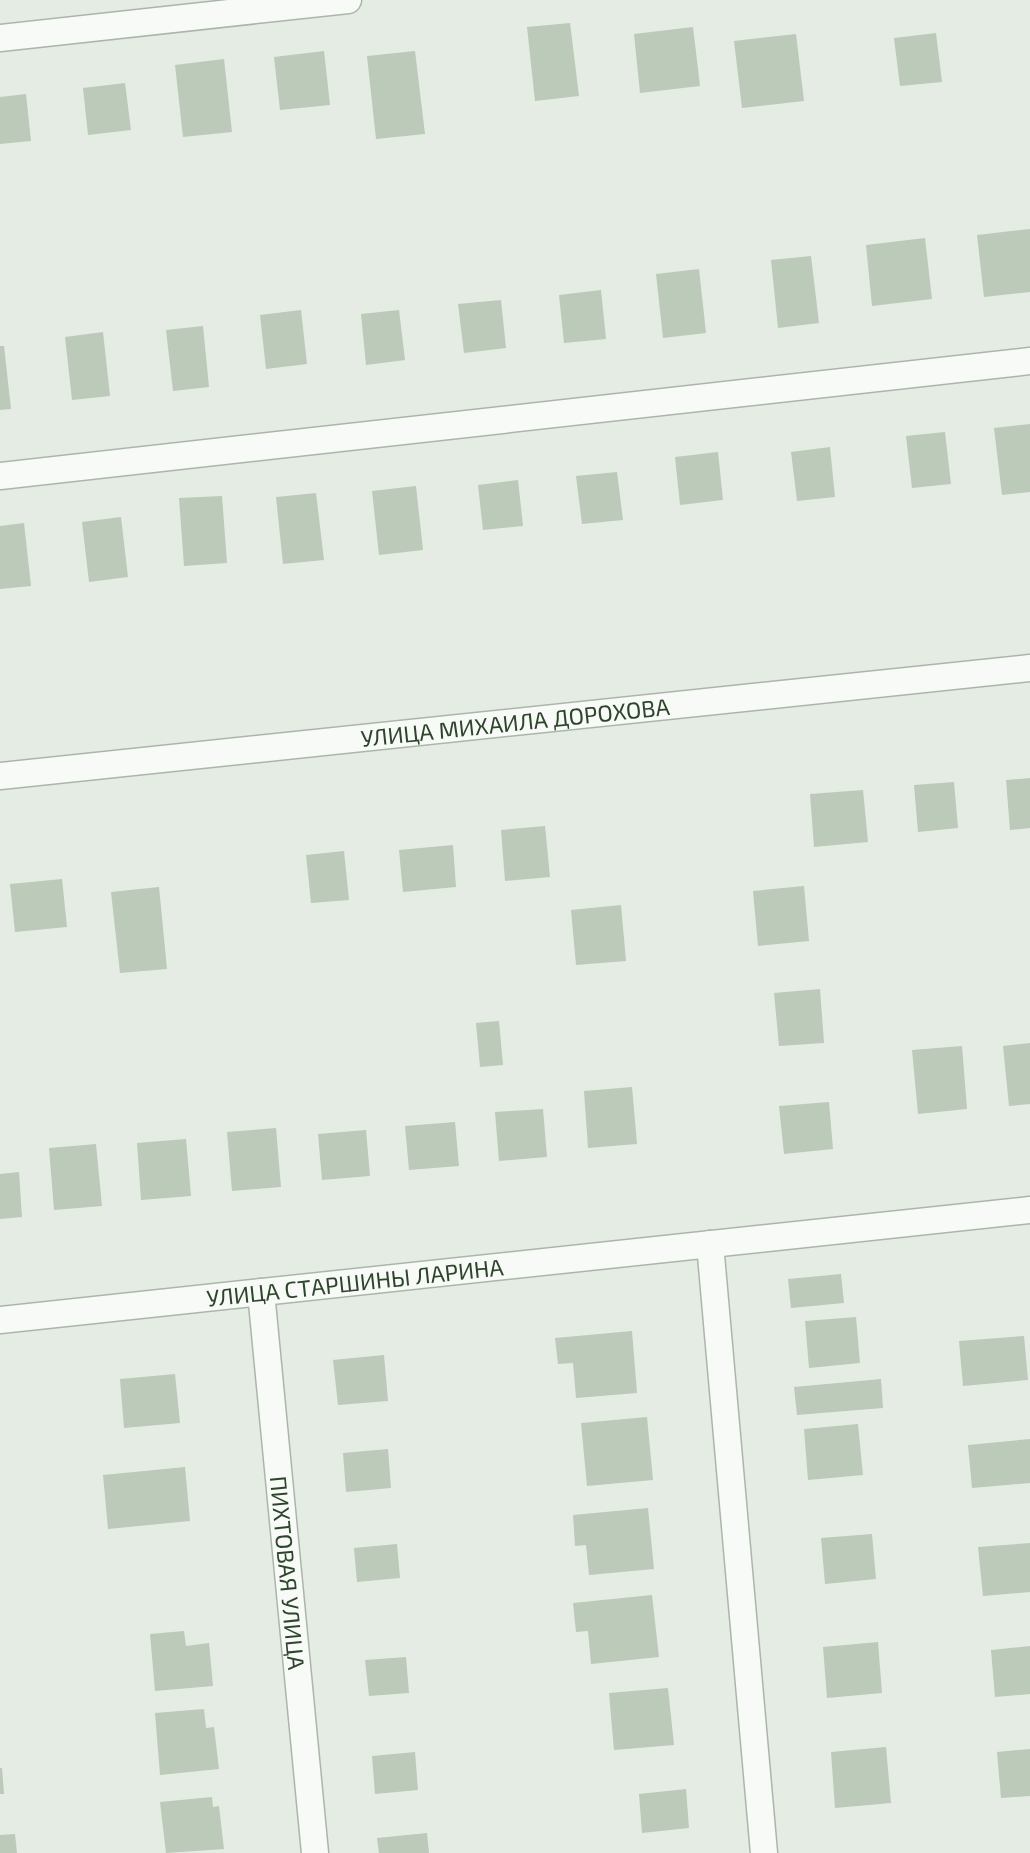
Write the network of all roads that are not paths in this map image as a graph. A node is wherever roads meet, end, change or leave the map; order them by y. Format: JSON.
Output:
{"nodes":[{"id":1,"x":348,"y":0,"type":"edge"},
{"id":2,"x":0,"y":38,"type":"edge"},
{"id":3,"x":1030,"y":361,"type":"edge"},
{"id":4,"x":0,"y":476,"type":"edge"},
{"id":5,"x":1030,"y":668,"type":"edge"},
{"id":6,"x":0,"y":776,"type":"edge"},
{"id":7,"x":1030,"y":1210,"type":"edge"},
{"id":8,"x":710,"y":1244,"type":"junction"},
{"id":9,"x":261,"y":1292,"type":"junction"},
{"id":10,"x":0,"y":1320,"type":"edge"},
{"id":11,"x":315,"y":1853,"type":"edge"},
{"id":12,"x":764,"y":1853,"type":"edge"}],
"edges":[{"from":1,"to":2,"type":"street"},
{"from":3,"to":4,"type":"street"},
{"from":5,"to":6,"type":"street","name":"УЛИЦА МИХАИЛА ДОРОХОВА"},
{"from":7,"to":8,"type":"street","name":"УЛИЦА СТАРШИНЫ ЛАРИНА"},
{"from":8,"to":9,"type":"street","name":"УЛИЦА СТАРШИНЫ ЛАРИНА"},
{"from":8,"to":12,"type":"street"},
{"from":9,"to":10,"type":"street","name":"УЛИЦА СТАРШИНЫ ЛАРИНА"},
{"from":9,"to":11,"type":"street","name":"ПИХТОВАЯ УЛИЦА"}]}
